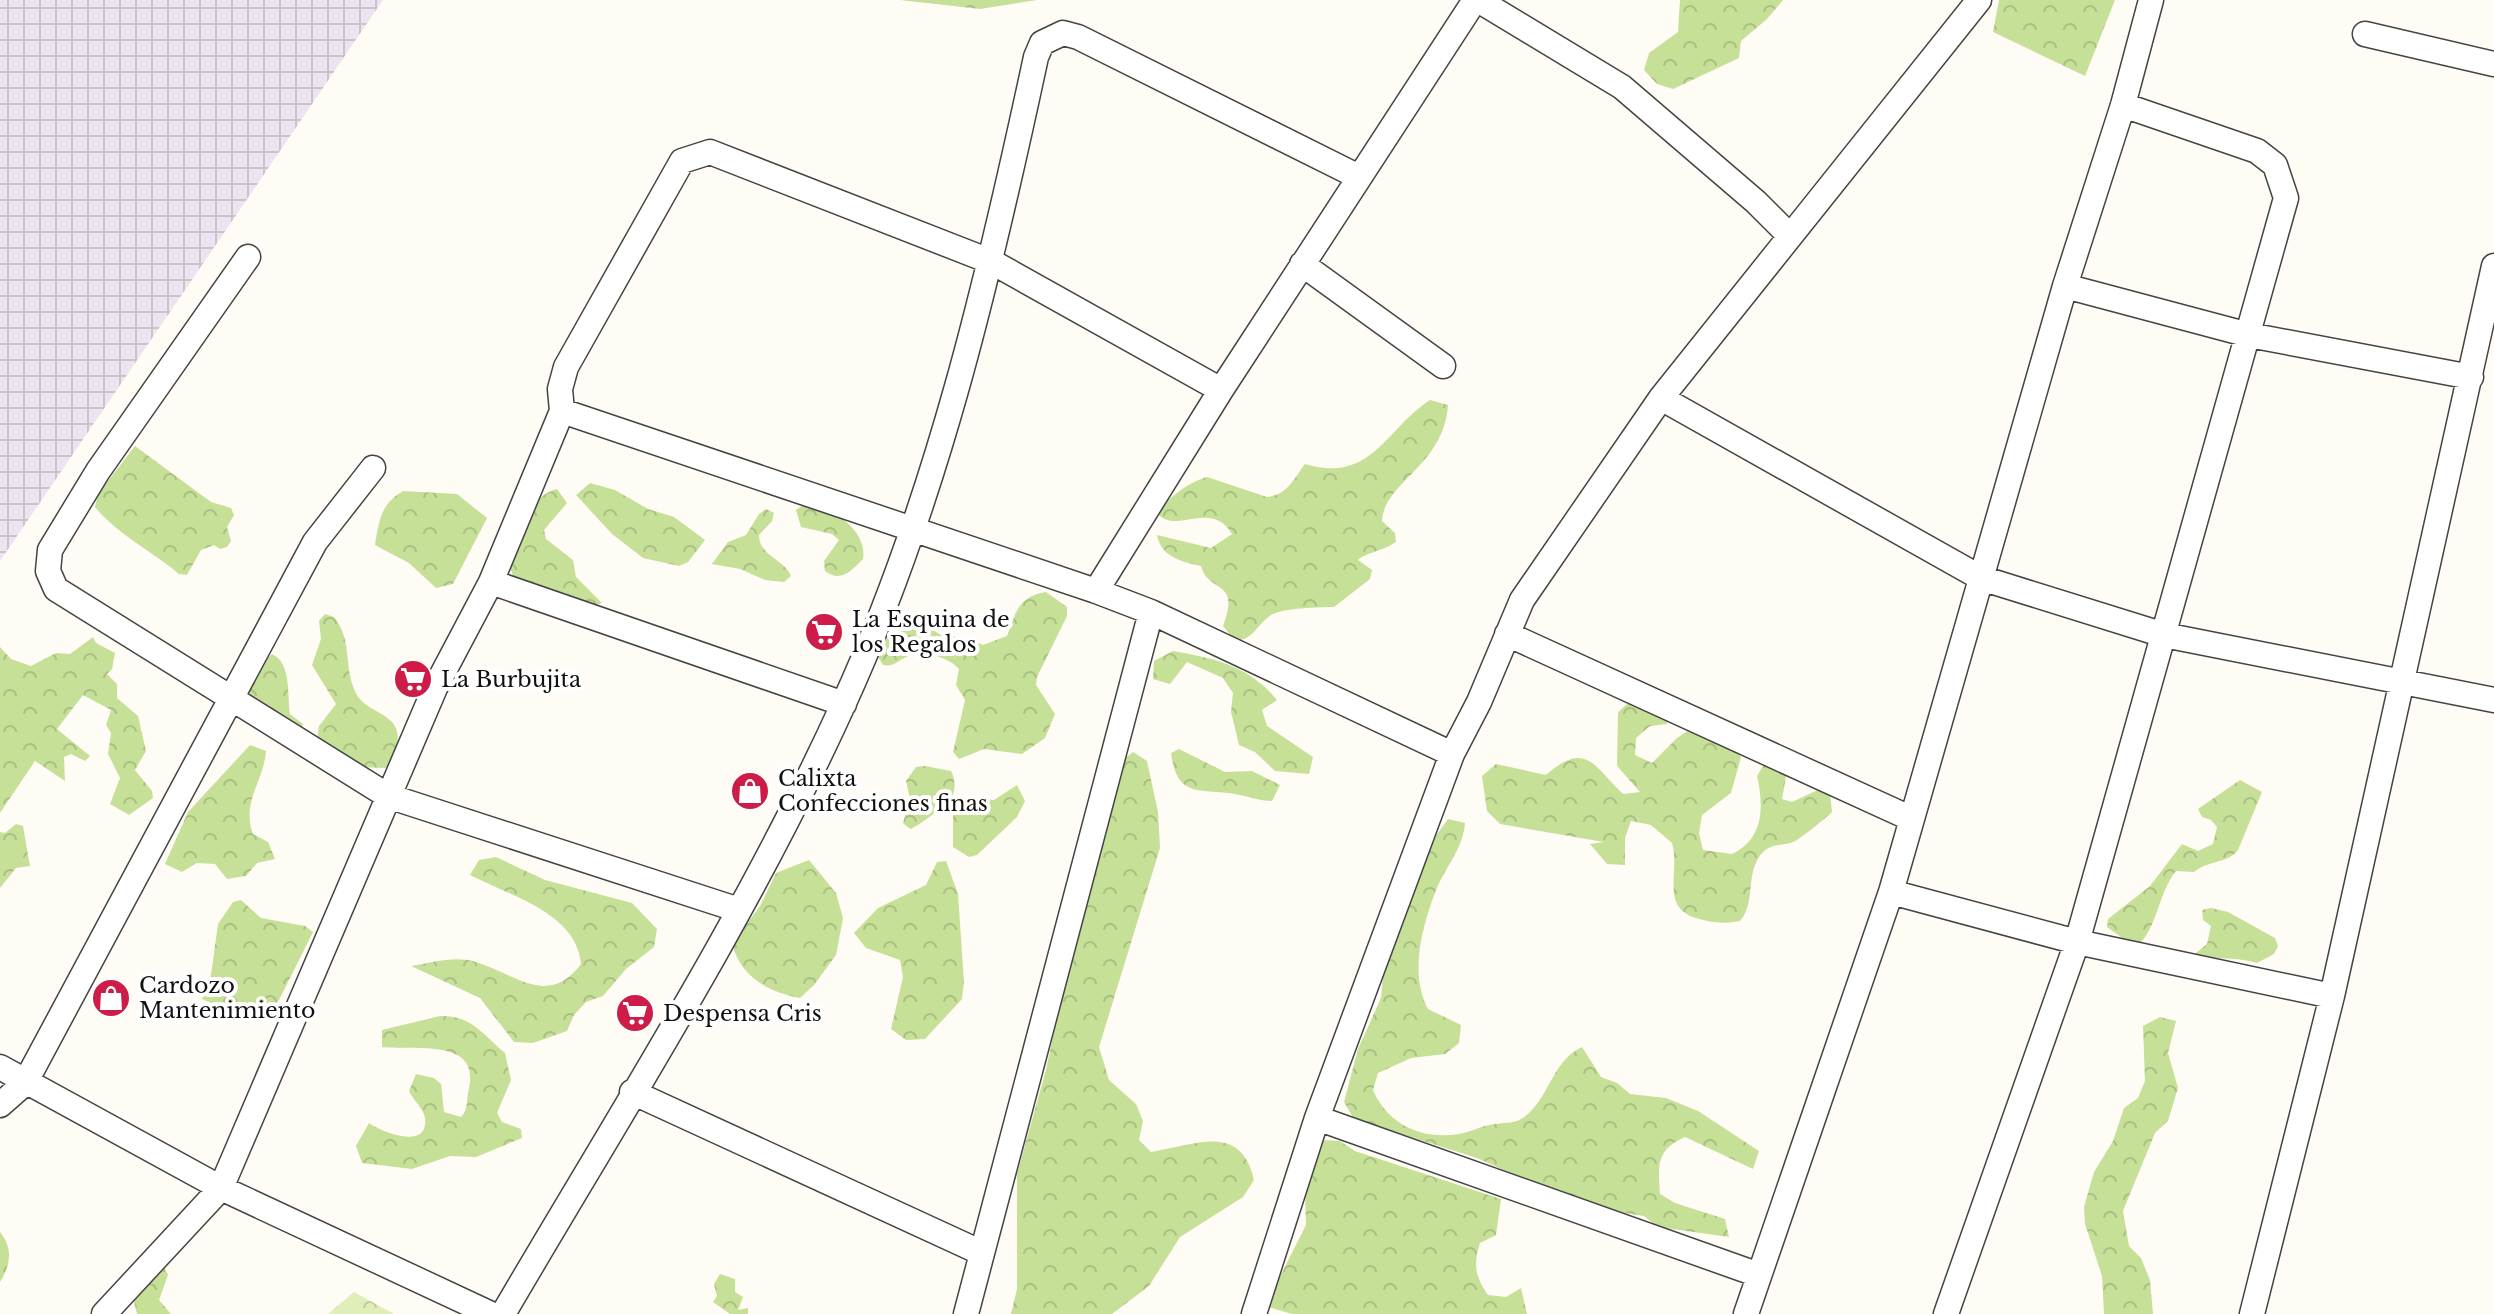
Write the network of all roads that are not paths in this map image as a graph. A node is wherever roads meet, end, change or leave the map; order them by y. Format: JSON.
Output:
{"nodes":[{"id":1,"x":1476,"y":0,"type":"edge"},
{"id":2,"x":1979,"y":0,"type":"edge"},
{"id":3,"x":2151,"y":0,"type":"edge"},
{"id":4,"x":2365,"y":34,"type":"dead end"},
{"id":5,"x":2494,"y":64,"type":"edge"},
{"id":6,"x":2123,"y":105,"type":"junction"},
{"id":7,"x":1359,"y":177,"type":"junction"},
{"id":8,"x":1790,"y":236,"type":"junction"},
{"id":9,"x":248,"y":257,"type":"dead end"},
{"id":10,"x":992,"y":262,"type":"junction"},
{"id":11,"x":1302,"y":264,"type":"junction"},
{"id":12,"x":2494,"y":266,"type":"edge"},
{"id":13,"x":2065,"y":286,"type":"junction"},
{"id":14,"x":2249,"y":335,"type":"junction"},
{"id":15,"x":1443,"y":366,"type":"dead end"},
{"id":16,"x":2471,"y":377,"type":"junction"},
{"id":17,"x":1221,"y":390,"type":"junction"},
{"id":18,"x":1661,"y":398,"type":"junction"},
{"id":19,"x":562,"y":411,"type":"junction"},
{"id":20,"x":373,"y":468,"type":"dead end"},
{"id":21,"x":912,"y":529,"type":"junction"},
{"id":22,"x":1981,"y":578,"type":"junction"},
{"id":23,"x":491,"y":582,"type":"junction"},
{"id":24,"x":1096,"y":591,"type":"junction"},
{"id":25,"x":1151,"y":612,"type":"junction"},
{"id":26,"x":1507,"y":634,"type":"junction"},
{"id":27,"x":2164,"y":635,"type":"junction"},
{"id":28,"x":2403,"y":679,"type":"junction"},
{"id":29,"x":230,"y":695,"type":"junction"},
{"id":30,"x":2494,"y":700,"type":"edge"},
{"id":31,"x":844,"y":704,"type":"junction"},
{"id":32,"x":1452,"y":754,"type":"junction"},
{"id":33,"x":388,"y":796,"type":"junction"},
{"id":34,"x":1912,"y":819,"type":"junction"},
{"id":35,"x":1891,"y":892,"type":"junction"},
{"id":36,"x":739,"y":910,"type":"junction"},
{"id":37,"x":2077,"y":942,"type":"junction"},
{"id":38,"x":2332,"y":996,"type":"junction"},
{"id":39,"x":0,"y":1067,"type":"edge"},
{"id":40,"x":25,"y":1083,"type":"junction"},
{"id":41,"x":632,"y":1092,"type":"junction"},
{"id":42,"x":0,"y":1105,"type":"edge"},
{"id":43,"x":1317,"y":1118,"type":"junction"},
{"id":44,"x":221,"y":1188,"type":"junction"},
{"id":45,"x":982,"y":1253,"type":"junction"},
{"id":46,"x":1759,"y":1275,"type":"junction"},
{"id":47,"x":120,"y":1309,"type":"edge"},
{"id":48,"x":491,"y":1314,"type":"edge"},
{"id":49,"x":503,"y":1314,"type":"edge"},
{"id":50,"x":966,"y":1314,"type":"edge"},
{"id":51,"x":1254,"y":1314,"type":"edge"},
{"id":52,"x":1746,"y":1314,"type":"edge"},
{"id":53,"x":1946,"y":1314,"type":"edge"},
{"id":54,"x":2252,"y":1314,"type":"edge"}],
"edges":[{"from":1,"to":7,"type":"street"},
{"from":1,"to":8,"type":"street"},
{"from":2,"to":8,"type":"street"},
{"from":3,"to":6,"type":"street"},
{"from":4,"to":5,"type":"street"},
{"from":6,"to":13,"type":"street"},
{"from":6,"to":14,"type":"street"},
{"from":7,"to":10,"type":"street"},
{"from":7,"to":11,"type":"street"},
{"from":8,"to":18,"type":"street"},
{"from":9,"to":29,"type":"street"},
{"from":10,"to":17,"type":"street"},
{"from":10,"to":19,"type":"street"},
{"from":10,"to":21,"type":"street"},
{"from":11,"to":15,"type":"street"},
{"from":11,"to":17,"type":"street"},
{"from":12,"to":16,"type":"street"},
{"from":13,"to":14,"type":"street"},
{"from":13,"to":22,"type":"street"},
{"from":14,"to":16,"type":"street"},
{"from":14,"to":27,"type":"street"},
{"from":16,"to":28,"type":"street"},
{"from":17,"to":24,"type":"street"},
{"from":18,"to":22,"type":"street"},
{"from":18,"to":26,"type":"street"},
{"from":19,"to":21,"type":"street"},
{"from":19,"to":23,"type":"street"},
{"from":20,"to":29,"type":"street"},
{"from":21,"to":24,"type":"street"},
{"from":21,"to":31,"type":"street"},
{"from":22,"to":27,"type":"street"},
{"from":22,"to":34,"type":"street"},
{"from":23,"to":31,"type":"street"},
{"from":23,"to":33,"type":"street"},
{"from":24,"to":25,"type":"street"},
{"from":25,"to":32,"type":"street"},
{"from":25,"to":45,"type":"street"},
{"from":26,"to":32,"type":"street"},
{"from":26,"to":34,"type":"street"},
{"from":27,"to":28,"type":"street"},
{"from":27,"to":37,"type":"street"},
{"from":28,"to":30,"type":"street"},
{"from":28,"to":38,"type":"street"},
{"from":29,"to":33,"type":"street"},
{"from":29,"to":40,"type":"street"},
{"from":31,"to":36,"type":"street"},
{"from":32,"to":43,"type":"street"},
{"from":33,"to":36,"type":"street"},
{"from":33,"to":44,"type":"street"},
{"from":34,"to":35,"type":"street"},
{"from":35,"to":37,"type":"street"},
{"from":35,"to":46,"type":"street"},
{"from":36,"to":41,"type":"street"},
{"from":37,"to":38,"type":"street"},
{"from":37,"to":53,"type":"street"},
{"from":38,"to":54,"type":"street"},
{"from":39,"to":40,"type":"street"},
{"from":40,"to":42,"type":"street"},
{"from":40,"to":44,"type":"street"},
{"from":41,"to":45,"type":"street"},
{"from":41,"to":49,"type":"street"},
{"from":43,"to":46,"type":"street"},
{"from":43,"to":51,"type":"street"},
{"from":44,"to":47,"type":"street"},
{"from":44,"to":48,"type":"street"},
{"from":45,"to":50,"type":"street"},
{"from":46,"to":52,"type":"street"}]}
